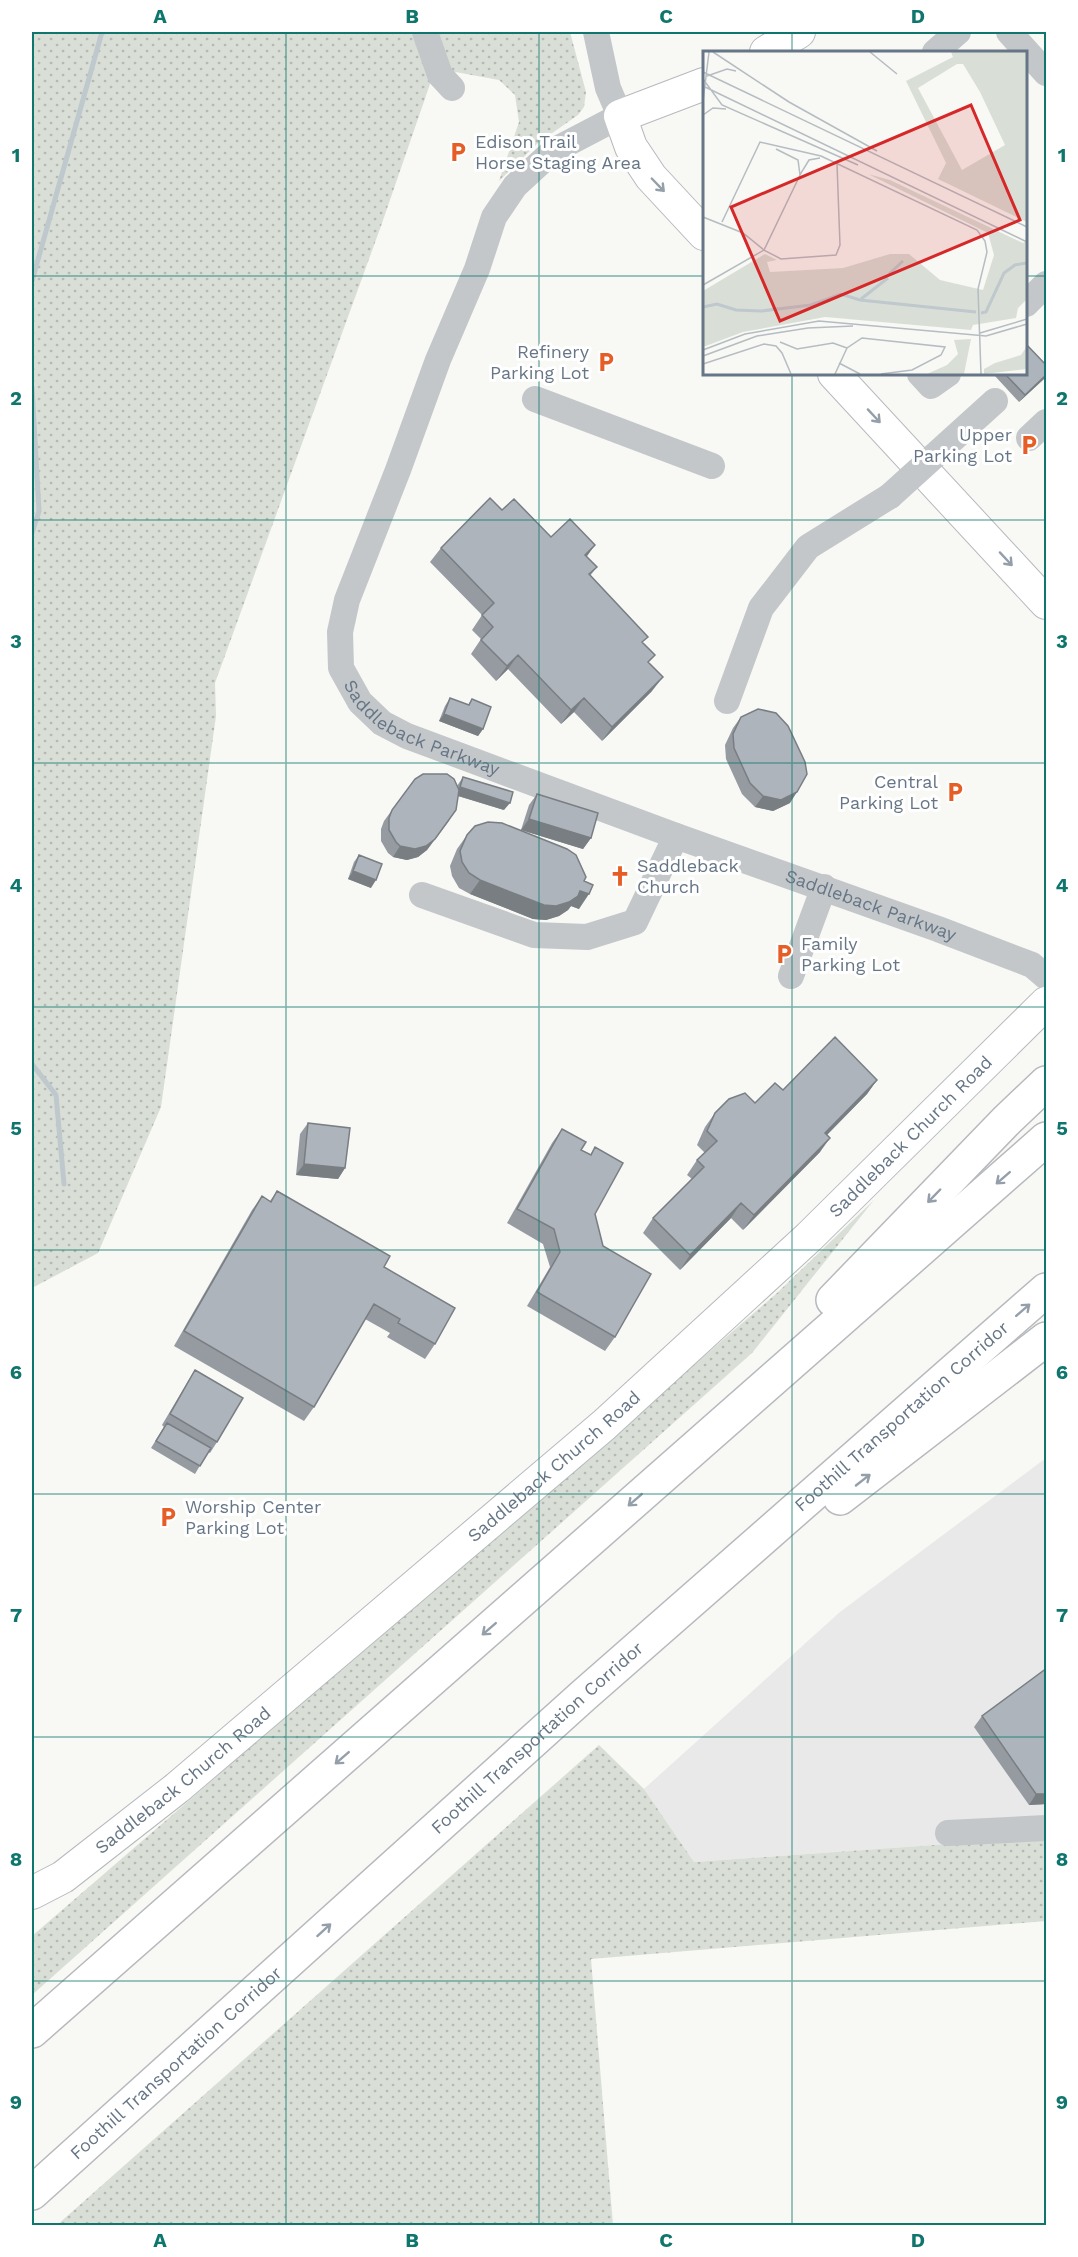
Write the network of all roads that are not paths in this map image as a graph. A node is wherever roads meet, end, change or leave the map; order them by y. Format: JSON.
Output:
{"nodes":[{"id":1,"x":425,"y":32,"type":"edge"},
{"id":2,"x":596,"y":32,"type":"edge"},
{"id":3,"x":799,"y":32,"type":"edge"},
{"id":4,"x":958,"y":32,"type":"edge"},
{"id":5,"x":1009,"y":32,"type":"edge"},
{"id":6,"x":768,"y":51,"type":"edge"},
{"id":7,"x":936,"y":51,"type":"edge"},
{"id":8,"x":1027,"y":51,"type":"edge"},
{"id":9,"x":1027,"y":51,"type":"edge"},
{"id":10,"x":1047,"y":73,"type":"edge"},
{"id":11,"x":703,"y":85,"type":"edge"},
{"id":12,"x":452,"y":88,"type":"dead end"},
{"id":13,"x":620,"y":116,"type":"junction"},
{"id":14,"x":703,"y":232,"type":"edge"},
{"id":15,"x":1047,"y":284,"type":"edge"},
{"id":16,"x":1027,"y":303,"type":"edge"},
{"id":17,"x":835,"y":375,"type":"edge"},
{"id":18,"x":535,"y":399,"type":"dead end"},
{"id":19,"x":995,"y":401,"type":"dead end"},
{"id":20,"x":712,"y":466,"type":"dead end"},
{"id":21,"x":1047,"y":603,"type":"edge"},
{"id":22,"x":727,"y":701,"type":"dead end"},
{"id":23,"x":666,"y":832,"type":"junction"},
{"id":24,"x":824,"y":887,"type":"junction"},
{"id":25,"x":423,"y":895,"type":"dead end"},
{"id":26,"x":791,"y":976,"type":"dead end"},
{"id":27,"x":1047,"y":977,"type":"edge"},
{"id":28,"x":1047,"y":1003,"type":"edge"},
{"id":29,"x":1047,"y":1083,"type":"edge"},
{"id":30,"x":1047,"y":1139,"type":"edge"},
{"id":31,"x":1047,"y":1290,"type":"edge"},
{"id":32,"x":1047,"y":1339,"type":"edge"},
{"id":33,"x":674,"y":1466,"type":"junction"},
{"id":34,"x":584,"y":1695,"type":"junction"},
{"id":35,"x":1047,"y":1828,"type":"edge"},
{"id":36,"x":948,"y":1833,"type":"dead end"},
{"id":37,"x":32,"y":1893,"type":"edge"},
{"id":38,"x":32,"y":2031,"type":"edge"},
{"id":39,"x":32,"y":2193,"type":"edge"}],
"edges":[{"from":1,"to":12,"type":"street"},
{"from":2,"to":13,"type":"street"},
{"from":3,"to":6,"type":"main road"},
{"from":4,"to":7,"type":"street"},
{"from":5,"to":8,"type":"street"},
{"from":9,"to":10,"type":"street"},
{"from":11,"to":13,"type":"main road"},
{"from":13,"to":14,"type":"main road","one_way":true},
{"from":13,"to":23,"type":"street","name":"Saddleback Parkway"},
{"from":15,"to":16,"type":"street"},
{"from":17,"to":21,"type":"main road","one_way":true},
{"from":18,"to":20,"type":"street"},
{"from":19,"to":22,"type":"street","bridge":true},
{"from":23,"to":24,"type":"street","name":"Saddleback Parkway"},
{"from":23,"to":25,"type":"street"},
{"from":24,"to":26,"type":"street"},
{"from":24,"to":27,"type":"street","name":"Saddleback Parkway"},
{"from":28,"to":37,"type":"main road","name":"Saddleback Church Road"},
{"from":29,"to":33,"type":"highway","one_way":true},
{"from":30,"to":33,"type":"highway","one_way":true},
{"from":34,"to":31,"type":"highway","name":"Foothill Transportation Corridor","one_way":true},
{"from":34,"to":32,"type":"highway","one_way":true},
{"from":33,"to":38,"type":"highway","one_way":true},
{"from":39,"to":34,"type":"highway","name":"Foothill Transportation Corridor","one_way":true},
{"from":35,"to":36,"type":"street"}]}
